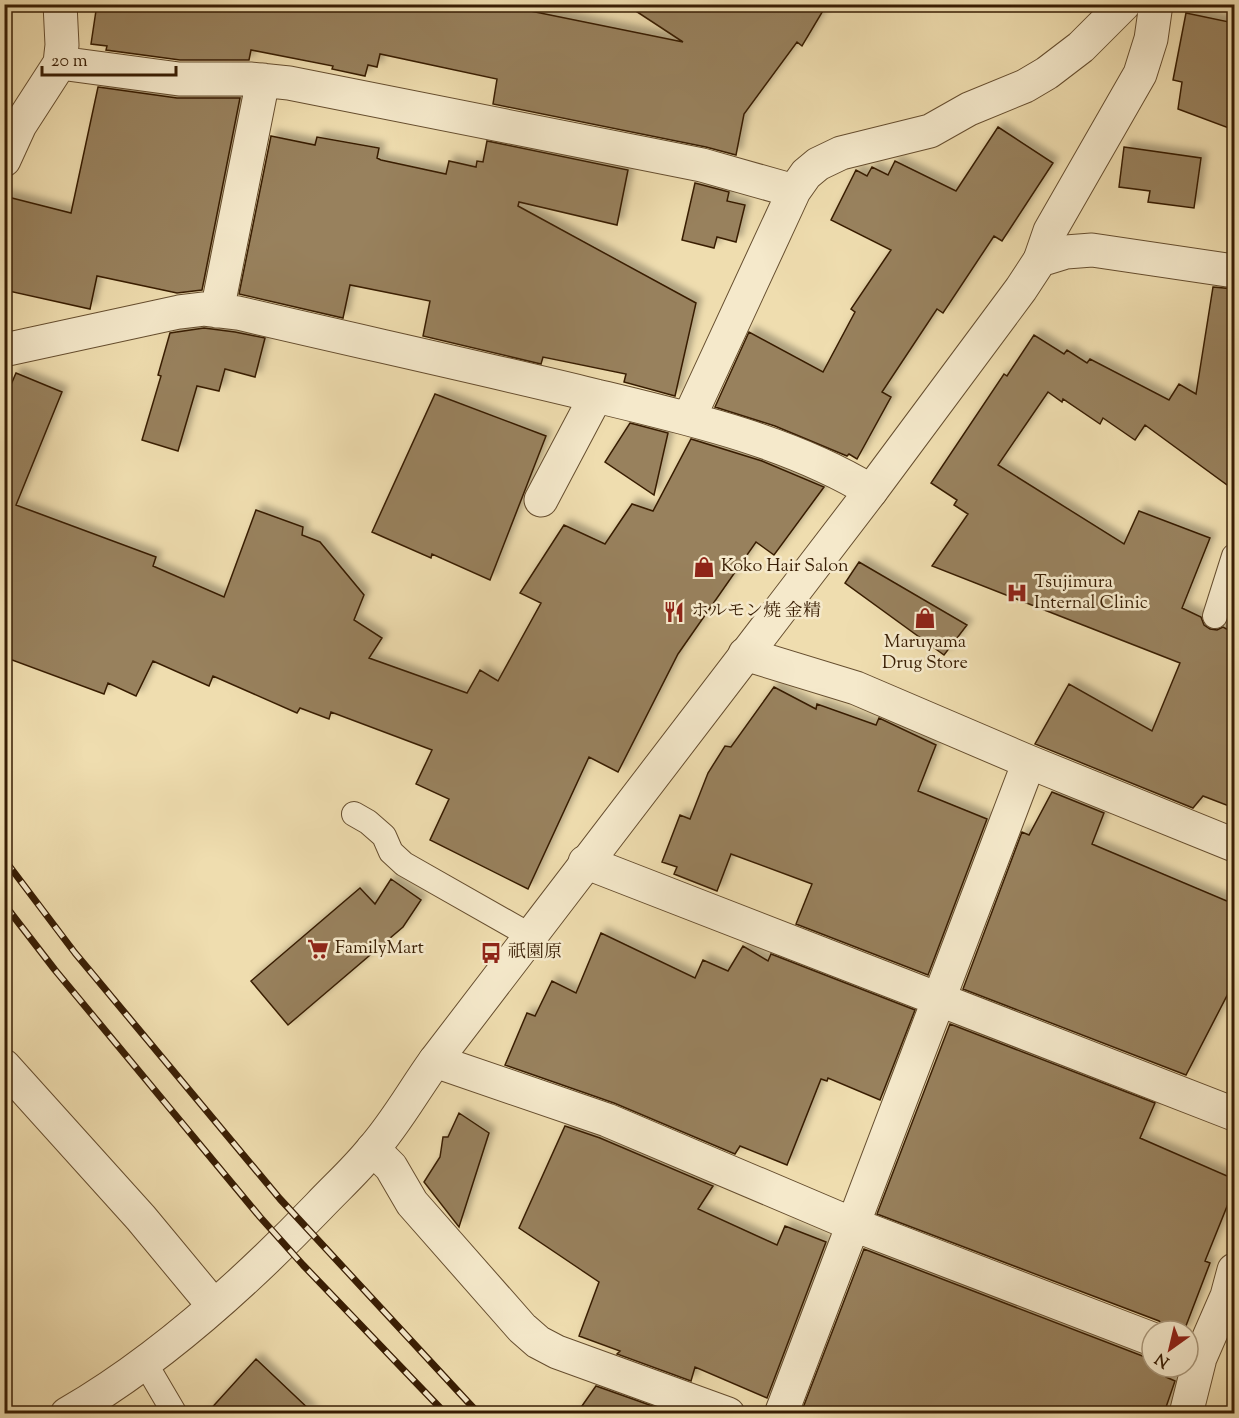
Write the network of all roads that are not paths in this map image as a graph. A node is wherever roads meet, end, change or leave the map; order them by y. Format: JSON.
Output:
{"nodes":[{"id":1,"x":60,"y":4,"type":"edge"},
{"id":2,"x":1124,"y":4,"type":"edge"},
{"id":3,"x":1156,"y":4,"type":"edge"},
{"id":4,"x":60,"y":63,"type":"junction"},
{"id":5,"x":263,"y":80,"type":"junction"},
{"id":6,"x":4,"y":160,"type":"edge"},
{"id":7,"x":794,"y":191,"type":"junction"},
{"id":8,"x":1040,"y":260,"type":"junction"},
{"id":9,"x":1234,"y":271,"type":"edge"},
{"id":10,"x":217,"y":311,"type":"junction"},
{"id":11,"x":4,"y":350,"type":"edge"},
{"id":12,"x":596,"y":396,"type":"junction"},
{"id":13,"x":689,"y":418,"type":"junction"},
{"id":14,"x":871,"y":491,"type":"junction"},
{"id":15,"x":541,"y":500,"type":"dead end"},
{"id":16,"x":1234,"y":556,"type":"edge"},
{"id":17,"x":1215,"y":615,"type":"dead end"},
{"id":18,"x":745,"y":654,"type":"junction"},
{"id":19,"x":1029,"y":762,"type":"junction"},
{"id":20,"x":354,"y":814,"type":"dead end"},
{"id":21,"x":1234,"y":845,"type":"edge"},
{"id":22,"x":585,"y":862,"type":"junction"},
{"id":23,"x":529,"y":935,"type":"junction"},
{"id":24,"x":939,"y":999,"type":"junction"},
{"id":25,"x":435,"y":1061,"type":"junction"},
{"id":26,"x":4,"y":1066,"type":"edge"},
{"id":27,"x":1234,"y":1114,"type":"edge"},
{"id":28,"x":373,"y":1149,"type":"junction"},
{"id":29,"x":852,"y":1224,"type":"junction"},
{"id":30,"x":1234,"y":1270,"type":"edge"},
{"id":31,"x":214,"y":1306,"type":"junction"},
{"id":32,"x":1140,"y":1334,"type":"edge"},
{"id":33,"x":1200,"y":1344,"type":"edge"},
{"id":34,"x":145,"y":1363,"type":"junction"},
{"id":35,"x":1191,"y":1379,"type":"edge"},
{"id":36,"x":67,"y":1413,"type":"edge"},
{"id":37,"x":175,"y":1413,"type":"edge"},
{"id":38,"x":728,"y":1413,"type":"edge"},
{"id":39,"x":781,"y":1413,"type":"edge"},
{"id":40,"x":1186,"y":1413,"type":"edge"}],
"edges":[{"from":1,"to":4,"type":"street"},
{"from":2,"to":7,"type":"street"},
{"from":3,"to":8,"type":"street"},
{"from":4,"to":5,"type":"street"},
{"from":4,"to":6,"type":"street"},
{"from":5,"to":7,"type":"street"},
{"from":5,"to":10,"type":"street"},
{"from":7,"to":13,"type":"street"},
{"from":8,"to":9,"type":"street"},
{"from":8,"to":14,"type":"street"},
{"from":10,"to":11,"type":"street"},
{"from":10,"to":12,"type":"street"},
{"from":12,"to":13,"type":"street"},
{"from":12,"to":15,"type":"street"},
{"from":13,"to":14,"type":"street"},
{"from":14,"to":18,"type":"street"},
{"from":16,"to":17,"type":"lane"},
{"from":18,"to":19,"type":"street"},
{"from":18,"to":22,"type":"street"},
{"from":19,"to":21,"type":"street"},
{"from":19,"to":24,"type":"street"},
{"from":20,"to":23,"type":"lane"},
{"from":22,"to":23,"type":"street"},
{"from":22,"to":24,"type":"street"},
{"from":23,"to":25,"type":"street"},
{"from":24,"to":27,"type":"street"},
{"from":24,"to":29,"type":"street"},
{"from":25,"to":28,"type":"street"},
{"from":25,"to":29,"type":"street"},
{"from":26,"to":31,"type":"street"},
{"from":28,"to":31,"type":"street"},
{"from":28,"to":38,"type":"street"},
{"from":29,"to":32,"type":"street"},
{"from":29,"to":39,"type":"street"},
{"from":30,"to":33,"type":"street"},
{"from":31,"to":34,"type":"street"},
{"from":34,"to":36,"type":"street"},
{"from":34,"to":37,"type":"lane"},
{"from":35,"to":40,"type":"street"}]}
